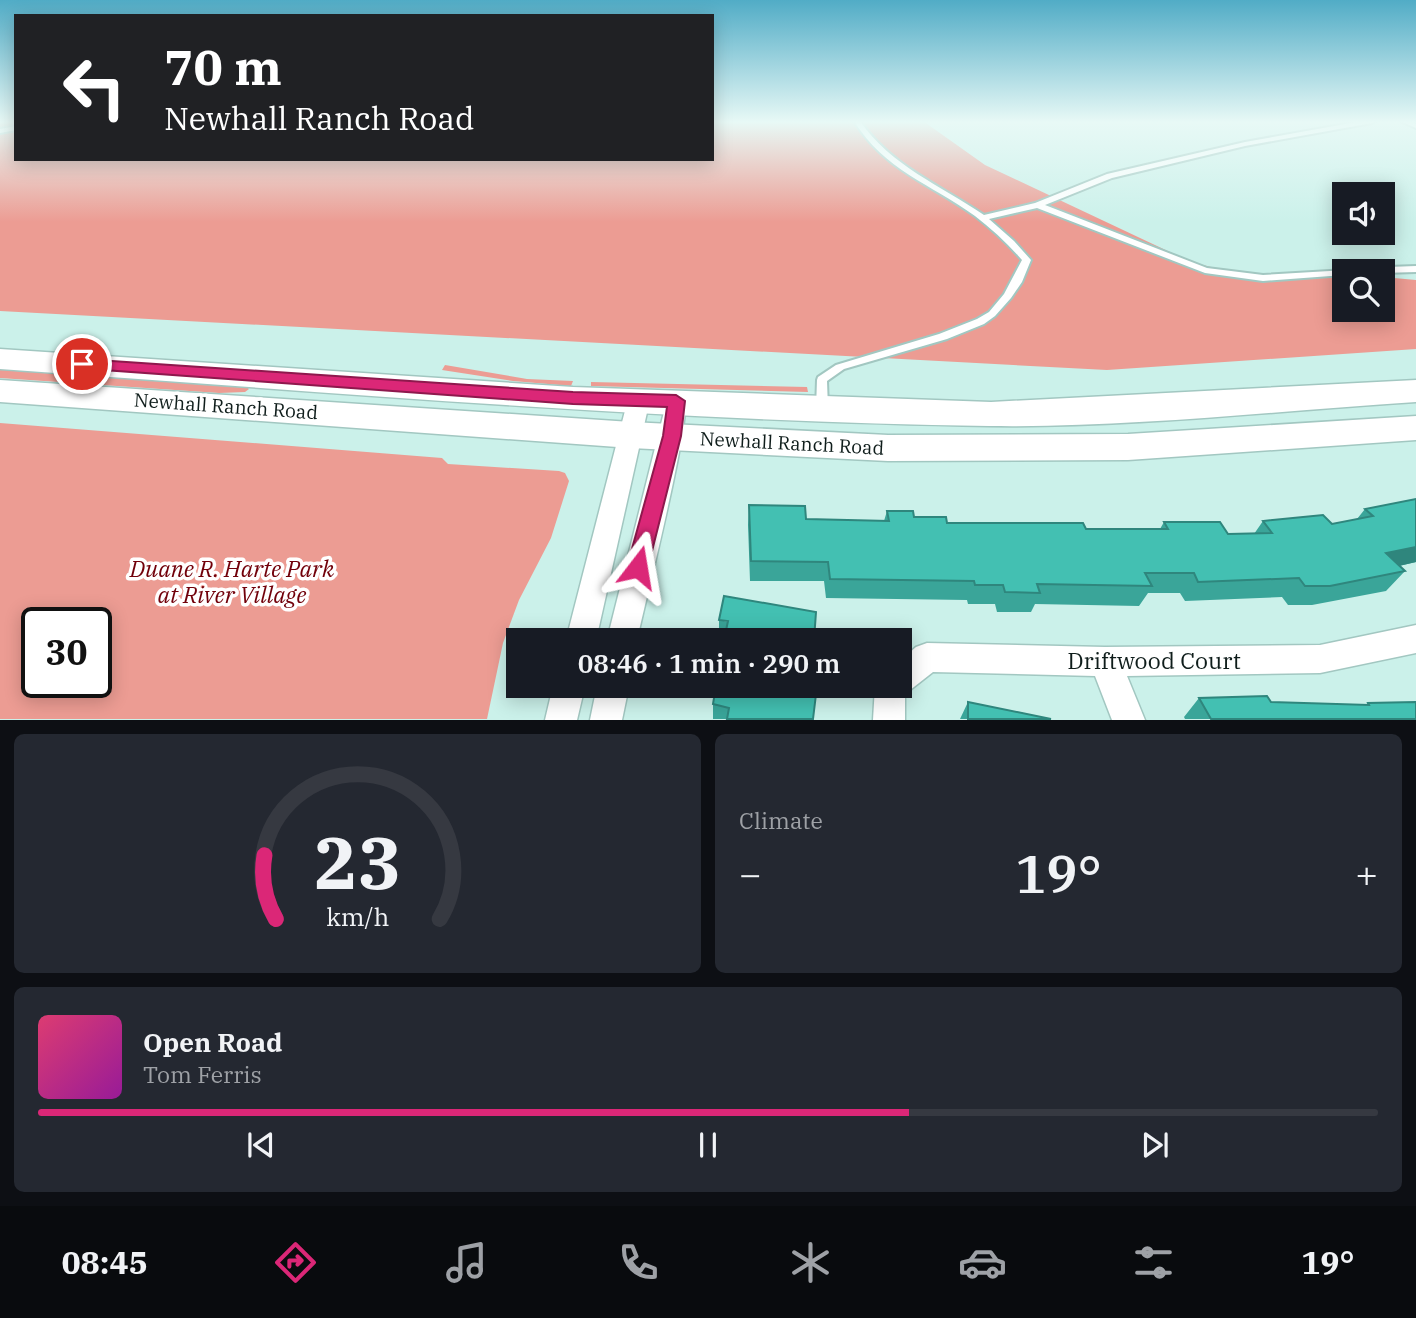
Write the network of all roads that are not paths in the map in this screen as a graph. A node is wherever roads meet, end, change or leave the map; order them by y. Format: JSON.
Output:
{"nodes":[{"id":1,"x":887,"y":155,"type":"edge"},
{"id":2,"x":1200,"y":155,"type":"edge"},
{"id":3,"x":1038,"y":205,"type":"junction"},
{"id":4,"x":982,"y":218,"type":"junction"},
{"id":5,"x":1416,"y":269,"type":"edge"},
{"id":6,"x":1395,"y":270,"type":"edge"},
{"id":7,"x":1332,"y":273,"type":"edge"},
{"id":8,"x":0,"y":359,"type":"edge"},
{"id":9,"x":0,"y":391,"type":"edge"},
{"id":10,"x":1416,"y":391,"type":"edge"},
{"id":11,"x":639,"y":400,"type":"junction"},
{"id":12,"x":676,"y":401,"type":"junction"},
{"id":13,"x":822,"y":409,"type":"junction"},
{"id":14,"x":1416,"y":428,"type":"edge"},
{"id":15,"x":631,"y":435,"type":"junction"},
{"id":16,"x":672,"y":436,"type":"junction"},
{"id":17,"x":584,"y":628,"type":"edge"},
{"id":18,"x":625,"y":628,"type":"edge"},
{"id":19,"x":1416,"y":639,"type":"edge"},
{"id":20,"x":1105,"y":662,"type":"junction"},
{"id":21,"x":912,"y":670,"type":"edge"},
{"id":22,"x":566,"y":698,"type":"edge"},
{"id":23,"x":610,"y":698,"type":"edge"},
{"id":24,"x":889,"y":698,"type":"edge"},
{"id":25,"x":561,"y":719,"type":"edge"},
{"id":26,"x":606,"y":719,"type":"edge"},
{"id":27,"x":889,"y":719,"type":"edge"},
{"id":28,"x":1129,"y":719,"type":"edge"}],
"edges":[{"from":1,"to":4,"type":"lane"},
{"from":2,"to":3,"type":"lane"},
{"from":3,"to":4,"type":"lane"},
{"from":3,"to":7,"type":"lane"},
{"from":4,"to":13,"type":"lane"},
{"from":5,"to":6,"type":"lane"},
{"from":8,"to":11,"type":"main road","name":"Newhall Ranch Road"},
{"from":9,"to":15,"type":"main road","name":"Newhall Ranch Road"},
{"from":10,"to":13,"type":"main road","name":"Newhall Ranch Road"},
{"from":11,"to":12,"type":"main road","name":"Newhall Ranch Road"},
{"from":11,"to":15,"type":"street"},
{"from":12,"to":13,"type":"main road","name":"Newhall Ranch Road"},
{"from":12,"to":16,"type":"street"},
{"from":14,"to":16,"type":"main road","name":"Newhall Ranch Road"},
{"from":15,"to":16,"type":"main road","name":"Newhall Ranch Road"},
{"from":15,"to":17,"type":"street"},
{"from":16,"to":18,"type":"street"},
{"from":19,"to":20,"type":"street","name":"Driftwood Court"},
{"from":20,"to":21,"type":"street","name":"Driftwood Court"},
{"from":20,"to":28,"type":"street"},
{"from":22,"to":25,"type":"street"},
{"from":23,"to":26,"type":"street"},
{"from":24,"to":27,"type":"street"}]}
